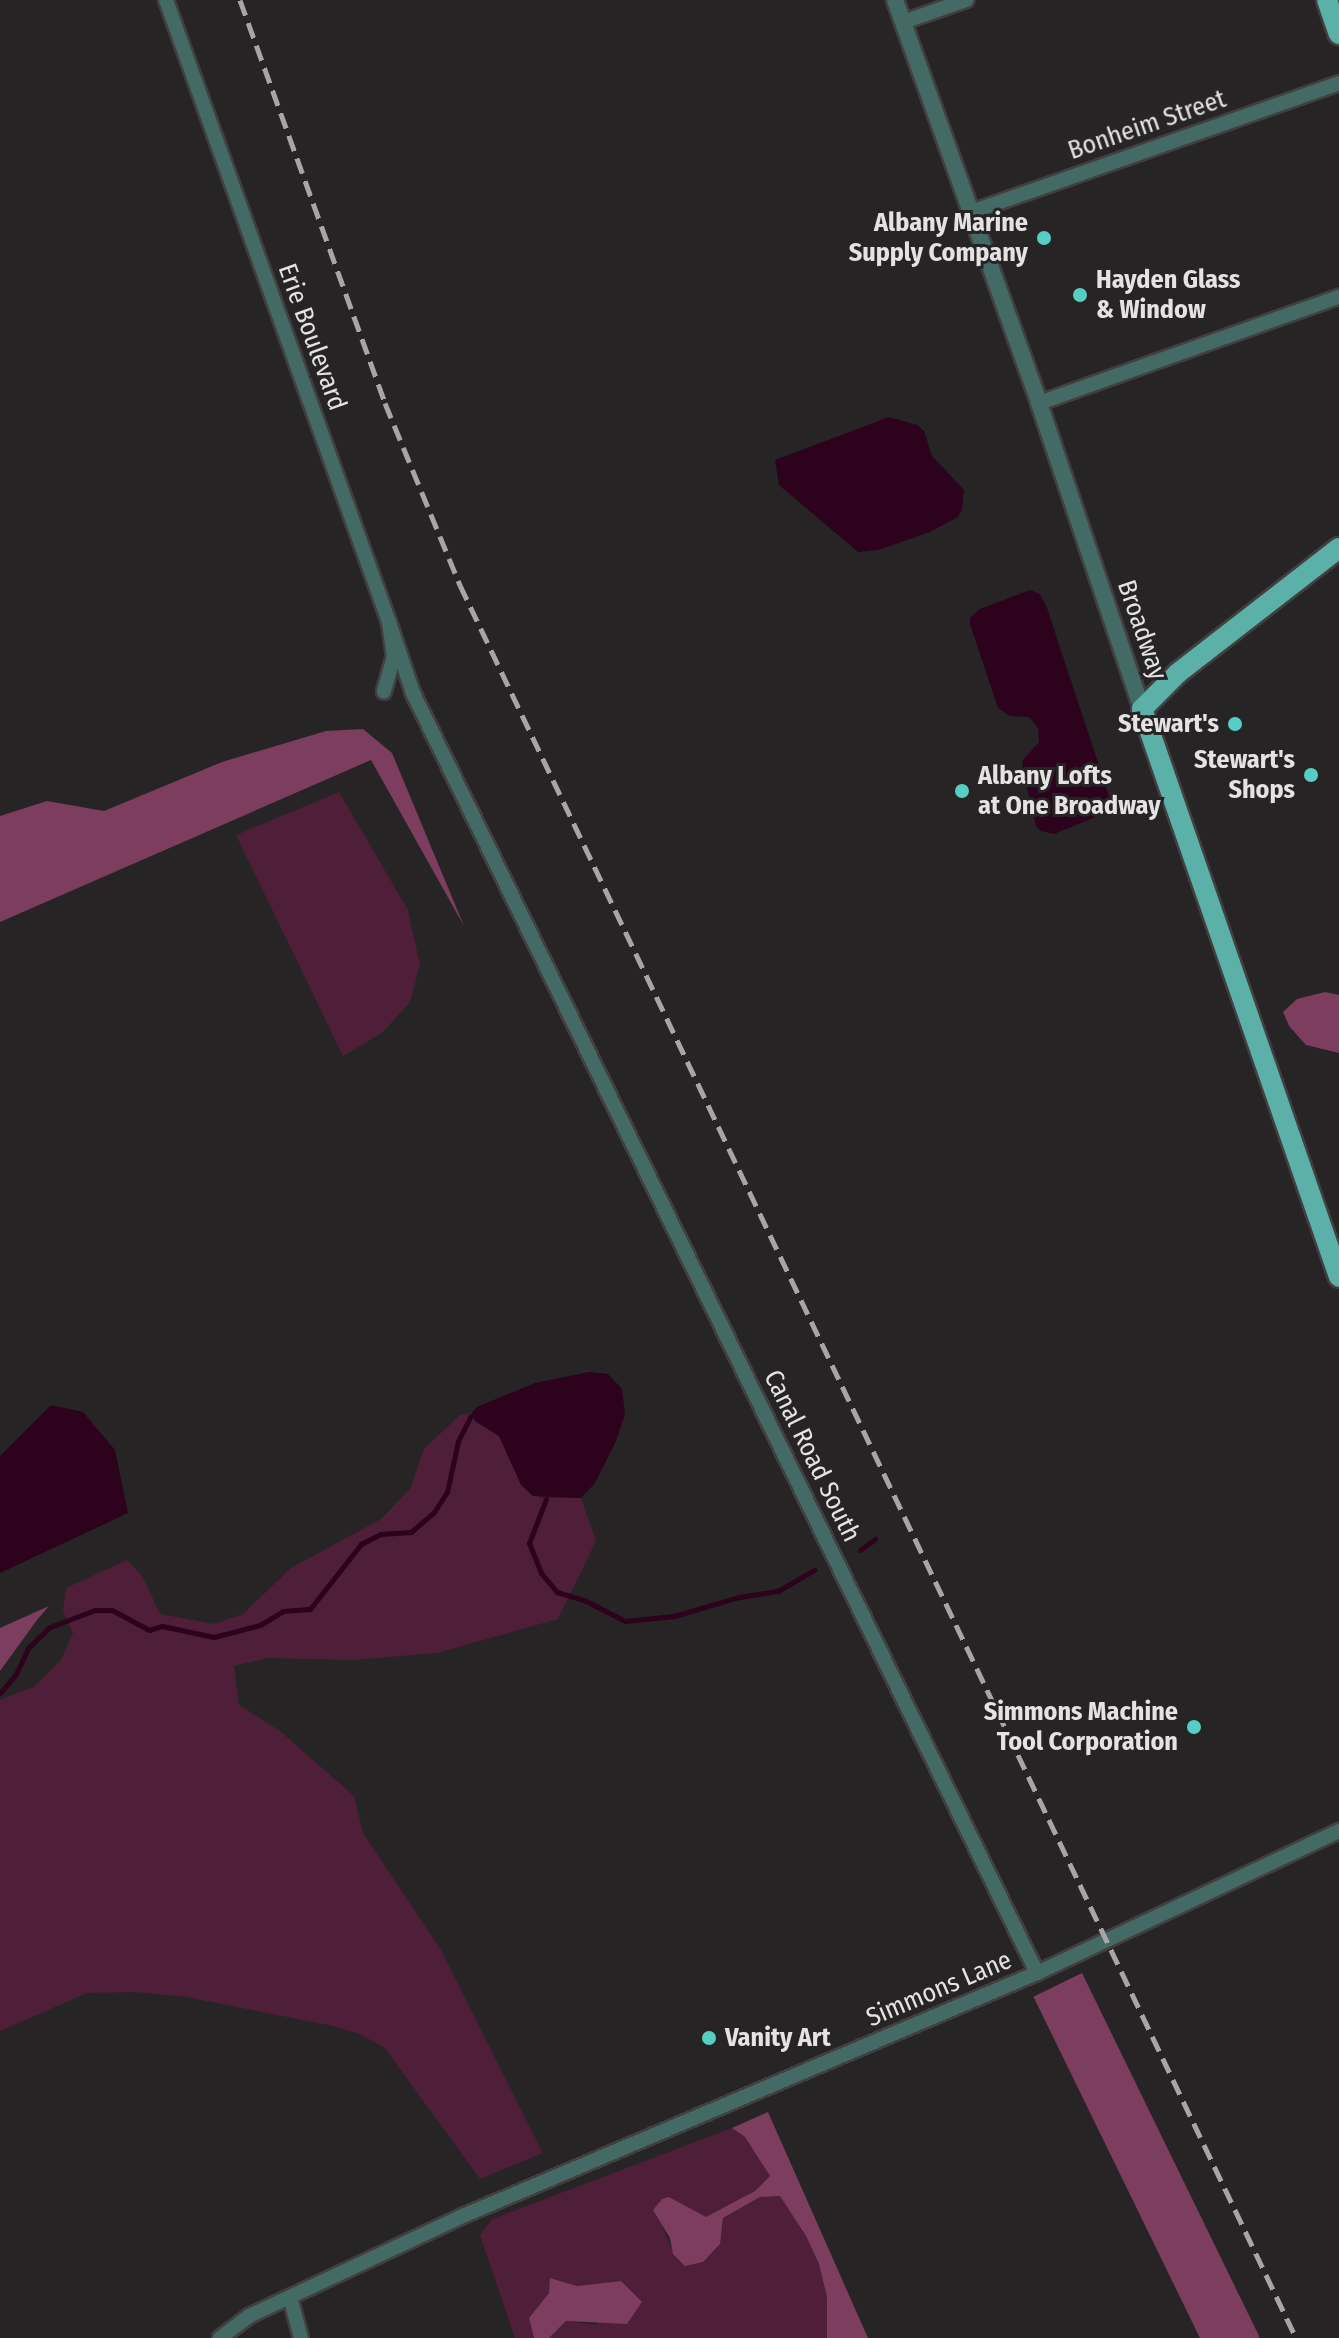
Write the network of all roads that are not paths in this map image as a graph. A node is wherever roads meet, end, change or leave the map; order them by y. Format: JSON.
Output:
{"nodes":[{"id":1,"x":166,"y":0,"type":"edge"},
{"id":2,"x":895,"y":0,"type":"edge"},
{"id":3,"x":966,"y":0,"type":"edge"},
{"id":4,"x":1327,"y":0,"type":"edge"},
{"id":5,"x":903,"y":22,"type":"junction"},
{"id":6,"x":1339,"y":34,"type":"edge"},
{"id":7,"x":1339,"y":83,"type":"edge"},
{"id":8,"x":971,"y":212,"type":"junction"},
{"id":9,"x":1339,"y":297,"type":"edge"},
{"id":10,"x":1039,"y":403,"type":"junction"},
{"id":11,"x":1339,"y":548,"type":"edge"},
{"id":12,"x":389,"y":622,"type":"junction"},
{"id":13,"x":384,"y":692,"type":"dead end"},
{"id":14,"x":1142,"y":709,"type":"junction"},
{"id":15,"x":1339,"y":1277,"type":"edge"},
{"id":16,"x":1339,"y":1831,"type":"edge"},
{"id":17,"x":1037,"y":1973,"type":"junction"},
{"id":18,"x":290,"y":2297,"type":"junction"},
{"id":19,"x":220,"y":2338,"type":"edge"},
{"id":20,"x":301,"y":2338,"type":"edge"}],
"edges":[{"from":1,"to":12,"type":"street","name":"Erie Boulevard"},
{"from":2,"to":5,"type":"street","name":"Broadway"},
{"from":3,"to":5,"type":"street"},
{"from":4,"to":6,"type":"main road"},
{"from":5,"to":8,"type":"street","name":"Broadway"},
{"from":7,"to":8,"type":"street","name":"Bonheim Street"},
{"from":8,"to":10,"type":"street","name":"Broadway"},
{"from":9,"to":10,"type":"street"},
{"from":10,"to":14,"type":"street","name":"Broadway"},
{"from":11,"to":14,"type":"main road"},
{"from":12,"to":13,"type":"street","name":"Erie Boulevard"},
{"from":12,"to":17,"type":"street","name":"Canal Road South"},
{"from":14,"to":15,"type":"main road","name":"Broadway"},
{"from":16,"to":17,"type":"street","name":"Simmons Lane"},
{"from":17,"to":18,"type":"street","name":"Simmons Lane"},
{"from":18,"to":19,"type":"street","name":"Simmons Lane"},
{"from":18,"to":20,"type":"street"}]}
